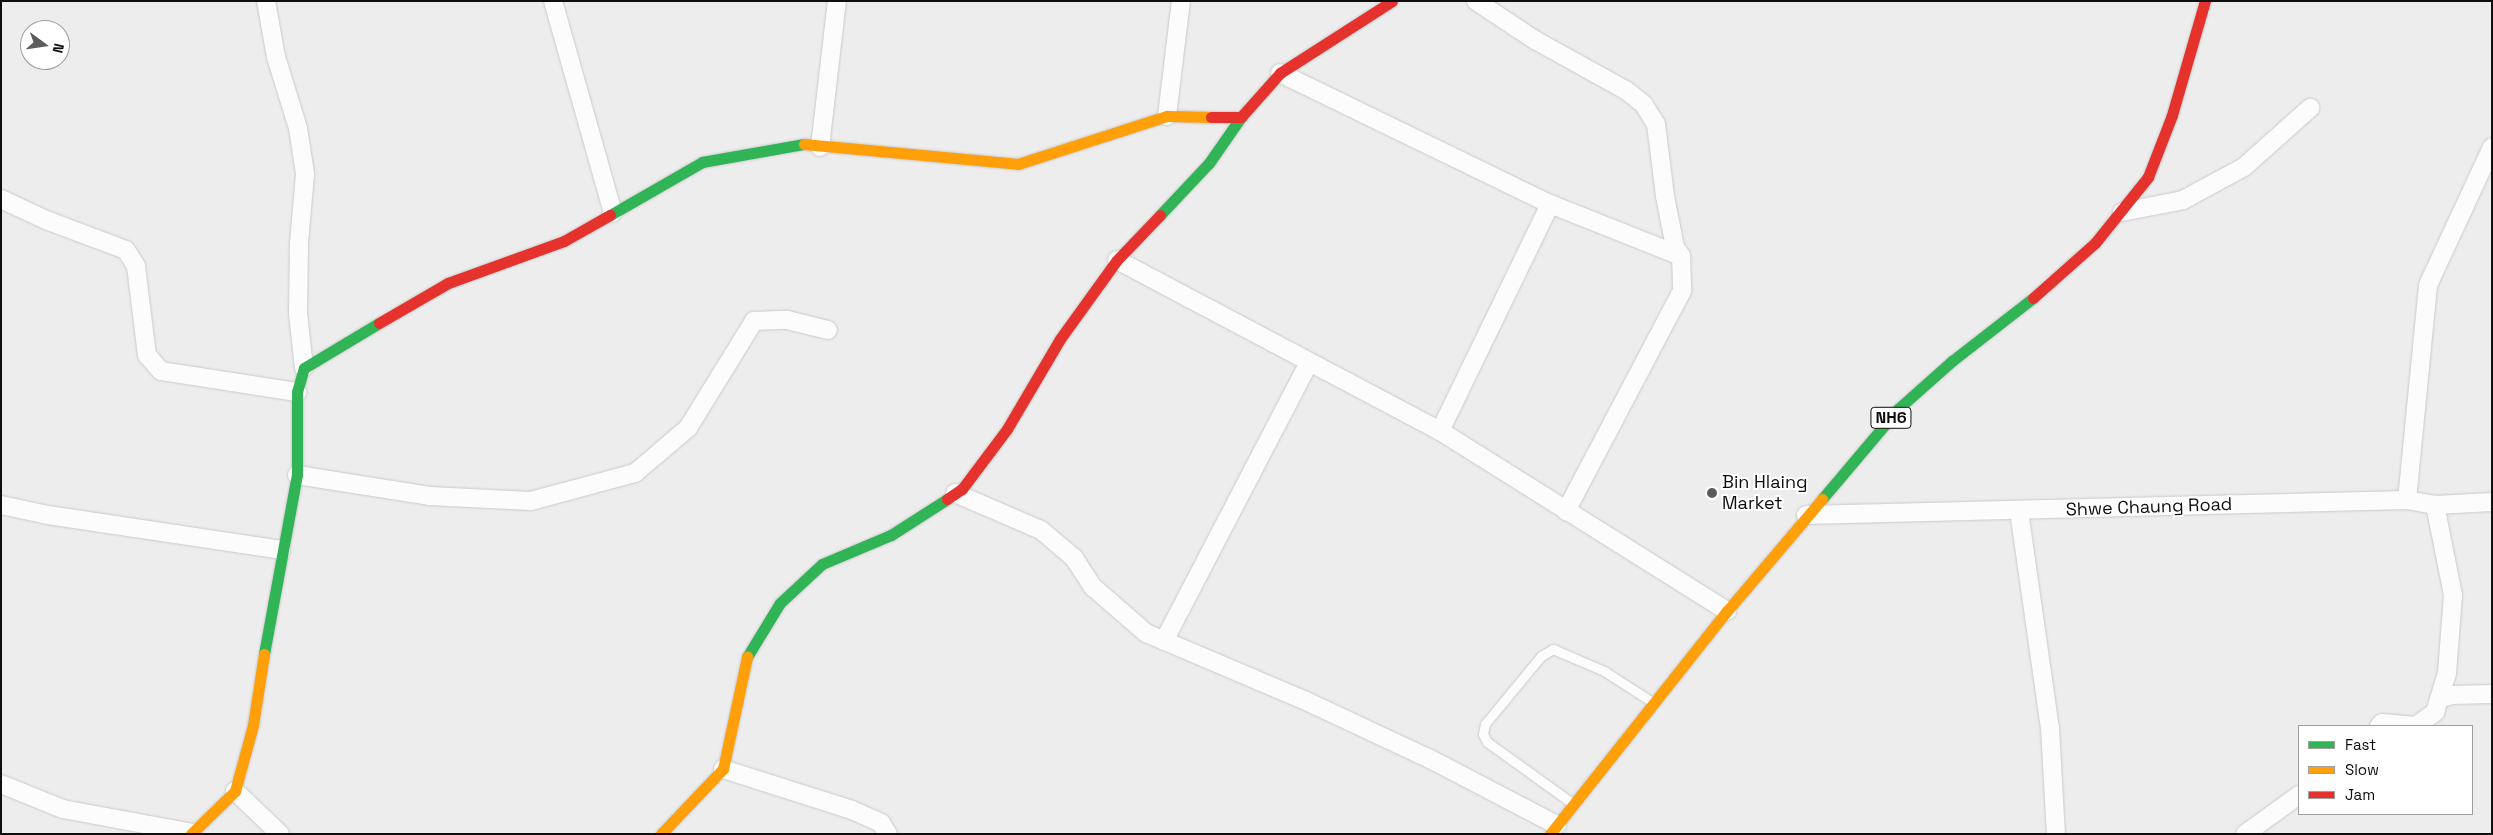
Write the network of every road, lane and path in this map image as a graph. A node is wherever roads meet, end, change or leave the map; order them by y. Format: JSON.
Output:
{"nodes":[{"id":1,"x":266,"y":1,"type":"edge"},
{"id":2,"x":552,"y":1,"type":"edge"},
{"id":3,"x":836,"y":1,"type":"edge"},
{"id":4,"x":1181,"y":1,"type":"edge"},
{"id":5,"x":1392,"y":1,"type":"edge"},
{"id":6,"x":1476,"y":1,"type":"edge"},
{"id":7,"x":2205,"y":1,"type":"edge"},
{"id":8,"x":1280,"y":73,"type":"junction"},
{"id":9,"x":2310,"y":108,"type":"dead end"},
{"id":10,"x":1168,"y":116,"type":"junction"},
{"id":11,"x":1241,"y":117,"type":"junction"},
{"id":12,"x":820,"y":147,"type":"junction"},
{"id":13,"x":2492,"y":147,"type":"edge"},
{"id":14,"x":1,"y":199,"type":"edge"},
{"id":15,"x":1550,"y":204,"type":"junction"},
{"id":16,"x":2122,"y":212,"type":"junction"},
{"id":17,"x":613,"y":213,"type":"junction"},
{"id":18,"x":1681,"y":256,"type":"junction"},
{"id":19,"x":1117,"y":260,"type":"junction"},
{"id":20,"x":828,"y":330,"type":"dead end"},
{"id":21,"x":1309,"y":362,"type":"junction"},
{"id":22,"x":304,"y":368,"type":"junction"},
{"id":23,"x":297,"y":392,"type":"junction"},
{"id":24,"x":1440,"y":431,"type":"junction"},
{"id":25,"x":297,"y":476,"type":"junction"},
{"id":26,"x":955,"y":493,"type":"junction"},
{"id":27,"x":2408,"y":500,"type":"junction"},
{"id":28,"x":2492,"y":502,"type":"edge"},
{"id":29,"x":1,"y":505,"type":"edge"},
{"id":30,"x":2435,"y":505,"type":"junction"},
{"id":31,"x":2019,"y":511,"type":"junction"},
{"id":32,"x":1566,"y":512,"type":"junction"},
{"id":33,"x":1806,"y":515,"type":"junction"},
{"id":34,"x":281,"y":550,"type":"junction"},
{"id":35,"x":1727,"y":611,"type":"junction"},
{"id":36,"x":1164,"y":641,"type":"junction"},
{"id":37,"x":2492,"y":694,"type":"edge"},
{"id":38,"x":2439,"y":699,"type":"junction"},
{"id":39,"x":1653,"y":702,"type":"junction"},
{"id":40,"x":2380,"y":725,"type":"edge"},
{"id":41,"x":2404,"y":725,"type":"edge"},
{"id":42,"x":2416,"y":725,"type":"edge"},
{"id":43,"x":723,"y":770,"type":"junction"},
{"id":44,"x":1,"y":784,"type":"edge"},
{"id":45,"x":234,"y":791,"type":"junction"},
{"id":46,"x":2298,"y":795,"type":"edge"},
{"id":47,"x":1573,"y":804,"type":"junction"},
{"id":48,"x":1553,"y":829,"type":"edge"},
{"id":49,"x":192,"y":833,"type":"edge"},
{"id":50,"x":280,"y":834,"type":"edge"},
{"id":51,"x":661,"y":834,"type":"edge"},
{"id":52,"x":888,"y":834,"type":"edge"},
{"id":53,"x":2056,"y":834,"type":"edge"},
{"id":54,"x":2245,"y":834,"type":"edge"}],
"edges":[{"from":1,"to":22,"type":"street"},
{"from":2,"to":17,"type":"street"},
{"from":3,"to":12,"type":"street"},
{"from":4,"to":10,"type":"street"},
{"from":5,"to":8,"type":"main road"},
{"from":6,"to":18,"type":"street"},
{"from":7,"to":16,"type":"main road","number":"NH6"},
{"from":8,"to":11,"type":"main road"},
{"from":8,"to":15,"type":"street"},
{"from":9,"to":16,"type":"street"},
{"from":10,"to":11,"type":"main road"},
{"from":10,"to":12,"type":"main road"},
{"from":11,"to":19,"type":"main road"},
{"from":12,"to":17,"type":"main road"},
{"from":13,"to":27,"type":"street"},
{"from":14,"to":23,"type":"street"},
{"from":15,"to":18,"type":"street"},
{"from":15,"to":24,"type":"street"},
{"from":16,"to":33,"type":"main road","number":"NH6"},
{"from":17,"to":22,"type":"main road"},
{"from":18,"to":32,"type":"street"},
{"from":19,"to":21,"type":"street"},
{"from":19,"to":26,"type":"main road"},
{"from":20,"to":25,"type":"street"},
{"from":21,"to":24,"type":"street"},
{"from":21,"to":36,"type":"street"},
{"from":22,"to":23,"type":"main road"},
{"from":23,"to":25,"type":"main road"},
{"from":24,"to":32,"type":"street"},
{"from":25,"to":34,"type":"main road"},
{"from":26,"to":36,"type":"street"},
{"from":26,"to":43,"type":"main road"},
{"from":27,"to":30,"type":"street","name":"Shwe Chaung Road"},
{"from":27,"to":31,"type":"street","name":"Shwe Chaung Road"},
{"from":28,"to":30,"type":"street","name":"Shwe Chaung Road"},
{"from":29,"to":34,"type":"street"},
{"from":30,"to":38,"type":"street"},
{"from":31,"to":33,"type":"street","name":"Shwe Chaung Road"},
{"from":31,"to":53,"type":"street"},
{"from":32,"to":35,"type":"street"},
{"from":33,"to":35,"type":"main road","number":"NH6"},
{"from":34,"to":45,"type":"main road"},
{"from":35,"to":39,"type":"main road","number":"NH6"},
{"from":36,"to":48,"type":"street"},
{"from":37,"to":38,"type":"street"},
{"from":38,"to":42,"type":"street"},
{"from":39,"to":47,"type":"main road","number":"NH6"},
{"from":39,"to":47,"type":"lane"},
{"from":40,"to":41,"type":"street"},
{"from":43,"to":51,"type":"main road"},
{"from":43,"to":52,"type":"street"},
{"from":44,"to":49,"type":"street"},
{"from":45,"to":49,"type":"main road"},
{"from":45,"to":50,"type":"street"},
{"from":46,"to":54,"type":"street"},
{"from":47,"to":48,"type":"main road","number":"NH6"}]}
